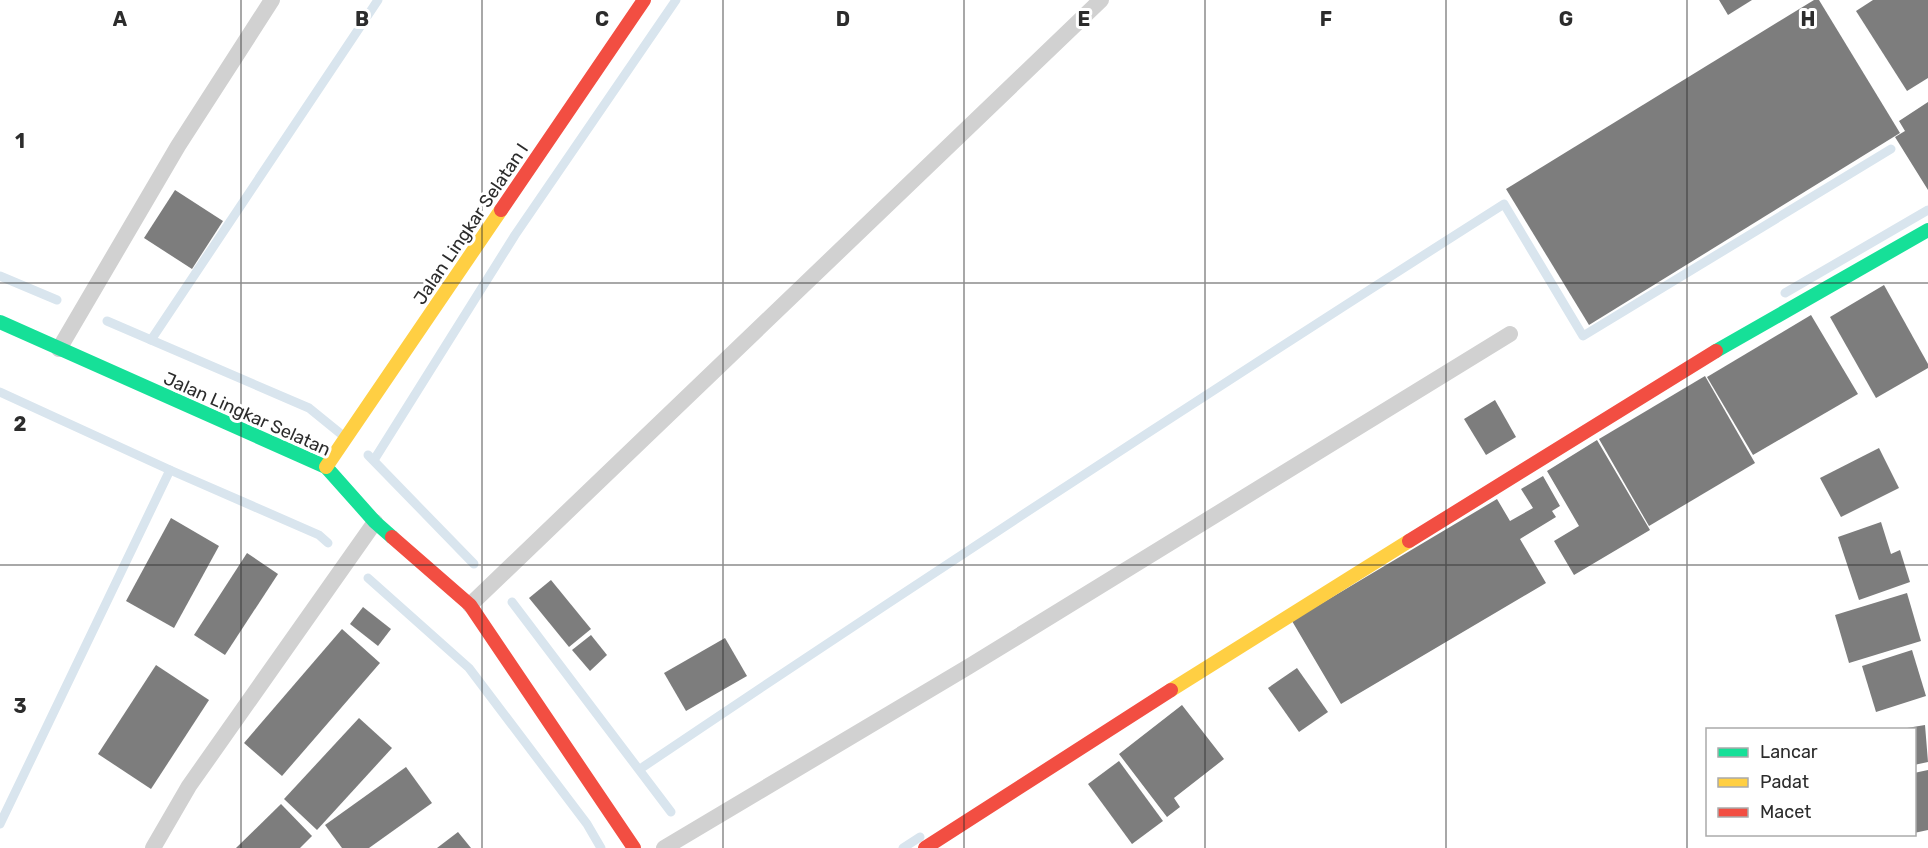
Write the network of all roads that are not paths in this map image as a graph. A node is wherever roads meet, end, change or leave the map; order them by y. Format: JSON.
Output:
{"nodes":[{"id":1,"x":272,"y":0,"type":"edge"},
{"id":2,"x":644,"y":0,"type":"edge"},
{"id":3,"x":1101,"y":0,"type":"edge"},
{"id":4,"x":1928,"y":230,"type":"edge"},
{"id":5,"x":0,"y":322,"type":"edge"},
{"id":6,"x":1510,"y":334,"type":"dead end"},
{"id":7,"x":59,"y":350,"type":"junction"},
{"id":8,"x":326,"y":468,"type":"junction"},
{"id":9,"x":375,"y":522,"type":"junction"},
{"id":10,"x":470,"y":606,"type":"junction"},
{"id":11,"x":153,"y":848,"type":"edge"},
{"id":12,"x":634,"y":848,"type":"edge"},
{"id":13,"x":664,"y":848,"type":"edge"},
{"id":14,"x":925,"y":848,"type":"edge"}],
"edges":[{"from":1,"to":7,"type":"lane"},
{"from":2,"to":8,"type":"main road","name":"Jalan Lingkar Selatan I"},
{"from":3,"to":10,"type":"lane"},
{"from":4,"to":14,"type":"main road"},
{"from":5,"to":7,"type":"main road","name":"Jalan Lingkar Selatan"},
{"from":6,"to":13,"type":"lane"},
{"from":7,"to":8,"type":"main road","name":"Jalan Lingkar Selatan"},
{"from":8,"to":9,"type":"main road","name":"Jalan Lingkar Selatan"},
{"from":9,"to":10,"type":"main road","name":"Jalan Lingkar Selatan"},
{"from":9,"to":11,"type":"lane"},
{"from":10,"to":12,"type":"main road","name":"Jalan Lingkar Selatan"}]}
